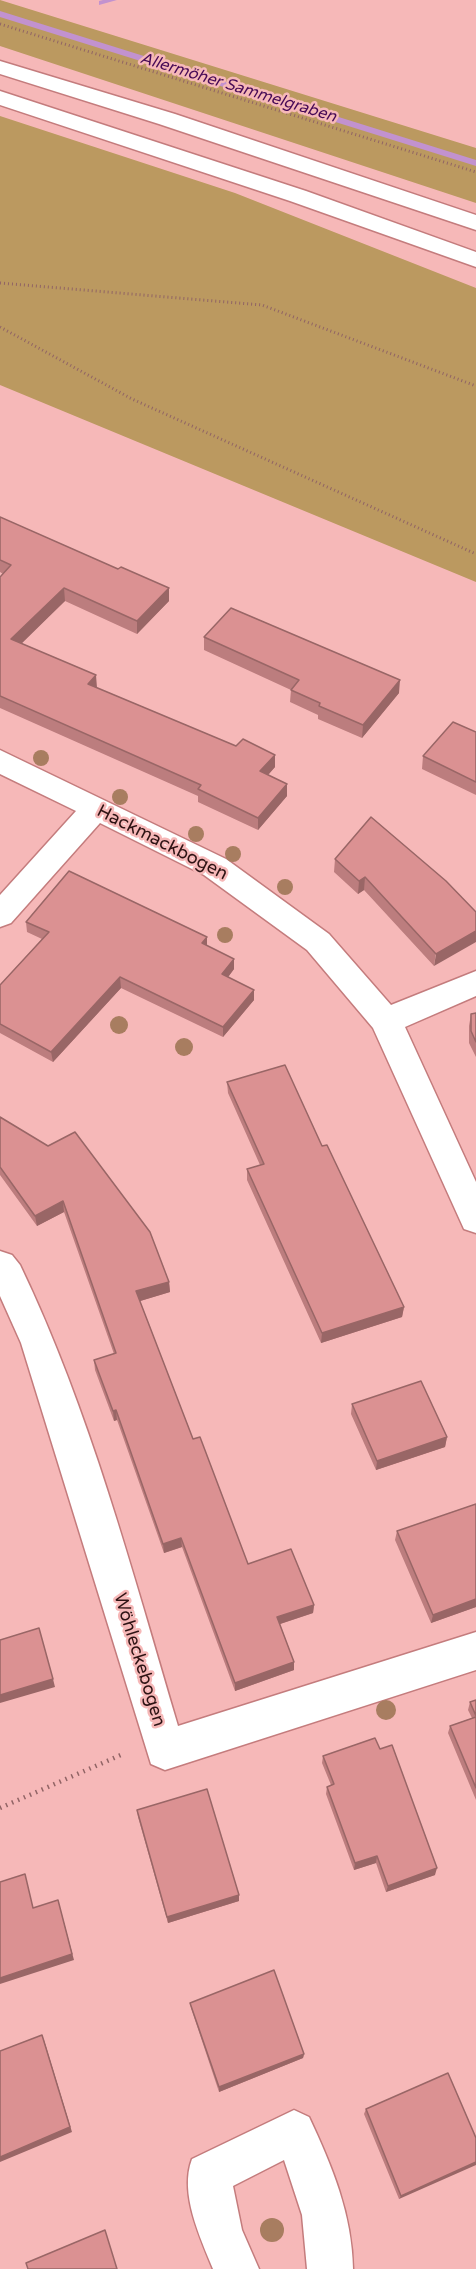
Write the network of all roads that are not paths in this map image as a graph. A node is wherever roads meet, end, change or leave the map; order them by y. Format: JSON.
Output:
{"nodes":[{"id":1,"x":0,"y":67,"type":"edge"},
{"id":2,"x":0,"y":98,"type":"edge"},
{"id":3,"x":476,"y":224,"type":"edge"},
{"id":4,"x":476,"y":260,"type":"edge"},
{"id":5,"x":0,"y":761,"type":"edge"},
{"id":6,"x":96,"y":809,"type":"junction"},
{"id":7,"x":0,"y":915,"type":"edge"},
{"id":8,"x":476,"y":983,"type":"edge"},
{"id":9,"x":386,"y":1021,"type":"junction"},
{"id":10,"x":476,"y":1219,"type":"edge"},
{"id":11,"x":0,"y":1266,"type":"edge"},
{"id":12,"x":476,"y":1651,"type":"edge"},
{"id":13,"x":236,"y":2269,"type":"edge"},
{"id":14,"x":330,"y":2269,"type":"edge"}],
"edges":[{"from":1,"to":3,"type":"main road"},
{"from":2,"to":4,"type":"main road"},
{"from":5,"to":6,"type":"main road","name":"Hackmackbogen"},
{"from":6,"to":7,"type":"main road"},
{"from":6,"to":9,"type":"main road","name":"Hackmackbogen"},
{"from":8,"to":9,"type":"main road"},
{"from":9,"to":10,"type":"main road","name":"Hackmackbogen"},
{"from":11,"to":12,"type":"main road","name":"Wöhleckebogen"},
{"from":13,"to":14,"type":"main road"}]}
